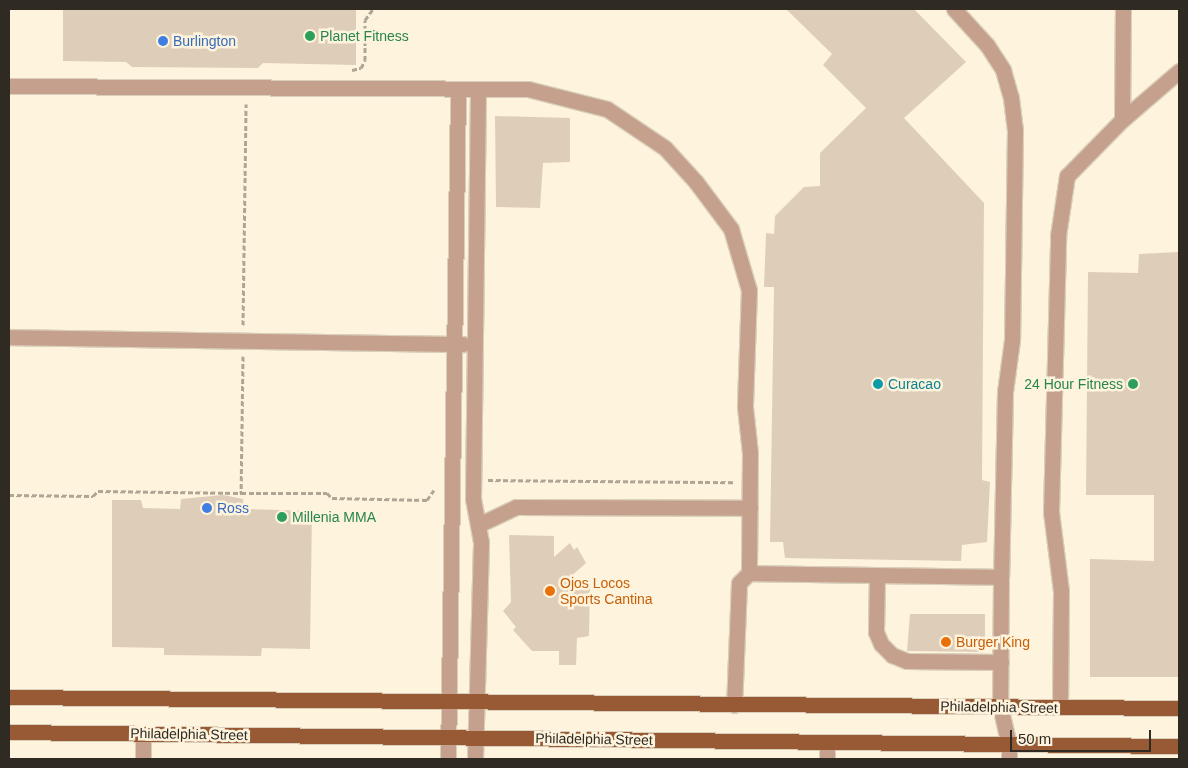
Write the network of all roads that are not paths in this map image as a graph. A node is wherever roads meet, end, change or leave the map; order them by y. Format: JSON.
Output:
{"nodes":[{"id":1,"x":954,"y":9,"type":"edge"},
{"id":2,"x":1123,"y":9,"type":"edge"},
{"id":3,"x":1179,"y":71,"type":"edge"},
{"id":4,"x":9,"y":86,"type":"edge"},
{"id":5,"x":458,"y":89,"type":"junction"},
{"id":6,"x":478,"y":89,"type":"junction"},
{"id":7,"x":1122,"y":120,"type":"junction"},
{"id":8,"x":9,"y":337,"type":"edge"},
{"id":9,"x":475,"y":343,"type":"junction"},
{"id":10,"x":453,"y":344,"type":"junction"},
{"id":11,"x":750,"y":508,"type":"junction"},
{"id":12,"x":478,"y":525,"type":"junction"},
{"id":13,"x":748,"y":574,"type":"junction"},
{"id":14,"x":877,"y":575,"type":"junction"},
{"id":15,"x":1001,"y":577,"type":"junction"},
{"id":16,"x":1000,"y":662,"type":"junction"},
{"id":17,"x":9,"y":697,"type":"edge"},
{"id":18,"x":450,"y":701,"type":"junction"},
{"id":19,"x":477,"y":702,"type":"junction"},
{"id":20,"x":734,"y":705,"type":"junction"},
{"id":21,"x":1000,"y":706,"type":"junction"},
{"id":22,"x":1060,"y":707,"type":"junction"},
{"id":23,"x":1179,"y":708,"type":"edge"},
{"id":24,"x":9,"y":732,"type":"edge"},
{"id":25,"x":143,"y":734,"type":"junction"},
{"id":26,"x":449,"y":737,"type":"junction"},
{"id":27,"x":476,"y":737,"type":"junction"},
{"id":28,"x":827,"y":742,"type":"junction"},
{"id":29,"x":1179,"y":745,"type":"edge"},
{"id":30,"x":1009,"y":752,"type":"edge"},
{"id":31,"x":143,"y":759,"type":"edge"},
{"id":32,"x":448,"y":759,"type":"edge"},
{"id":33,"x":475,"y":759,"type":"edge"},
{"id":34,"x":827,"y":759,"type":"edge"}],
"edges":[{"from":1,"to":15,"type":"street"},
{"from":2,"to":7,"type":"street"},
{"from":3,"to":7,"type":"street"},
{"from":4,"to":5,"type":"street"},
{"from":5,"to":6,"type":"street"},
{"from":5,"to":10,"type":"street"},
{"from":6,"to":9,"type":"street"},
{"from":6,"to":11,"type":"street"},
{"from":7,"to":22,"type":"street"},
{"from":8,"to":10,"type":"street"},
{"from":9,"to":10,"type":"street"},
{"from":9,"to":12,"type":"street"},
{"from":10,"to":18,"type":"street"},
{"from":11,"to":12,"type":"street"},
{"from":11,"to":13,"type":"street"},
{"from":12,"to":19,"type":"street"},
{"from":13,"to":14,"type":"street"},
{"from":13,"to":20,"type":"street"},
{"from":14,"to":15,"type":"street"},
{"from":14,"to":16,"type":"street"},
{"from":15,"to":16,"type":"street"},
{"from":16,"to":21,"type":"street"},
{"from":17,"to":18,"type":"main road","name":"Philadelphia Street"},
{"from":18,"to":19,"type":"main road","name":"Philadelphia Street"},
{"from":18,"to":26,"type":"street"},
{"from":19,"to":20,"type":"main road","name":"Philadelphia Street"},
{"from":19,"to":27,"type":"street"},
{"from":20,"to":21,"type":"main road","name":"Philadelphia Street"},
{"from":21,"to":22,"type":"main road","name":"Philadelphia Street"},
{"from":21,"to":30,"type":"street"},
{"from":22,"to":23,"type":"main road","name":"Philadelphia Street"},
{"from":24,"to":25,"type":"main road","name":"Philadelphia Street"},
{"from":25,"to":26,"type":"main road","name":"Philadelphia Street"},
{"from":25,"to":31,"type":"street"},
{"from":26,"to":27,"type":"main road","name":"Philadelphia Street"},
{"from":26,"to":32,"type":"street"},
{"from":27,"to":28,"type":"main road","name":"Philadelphia Street"},
{"from":27,"to":33,"type":"street"},
{"from":28,"to":30,"type":"main road","name":"Philadelphia Street"},
{"from":28,"to":34,"type":"street"},
{"from":29,"to":30,"type":"main road","name":"Philadelphia Street"}]}
